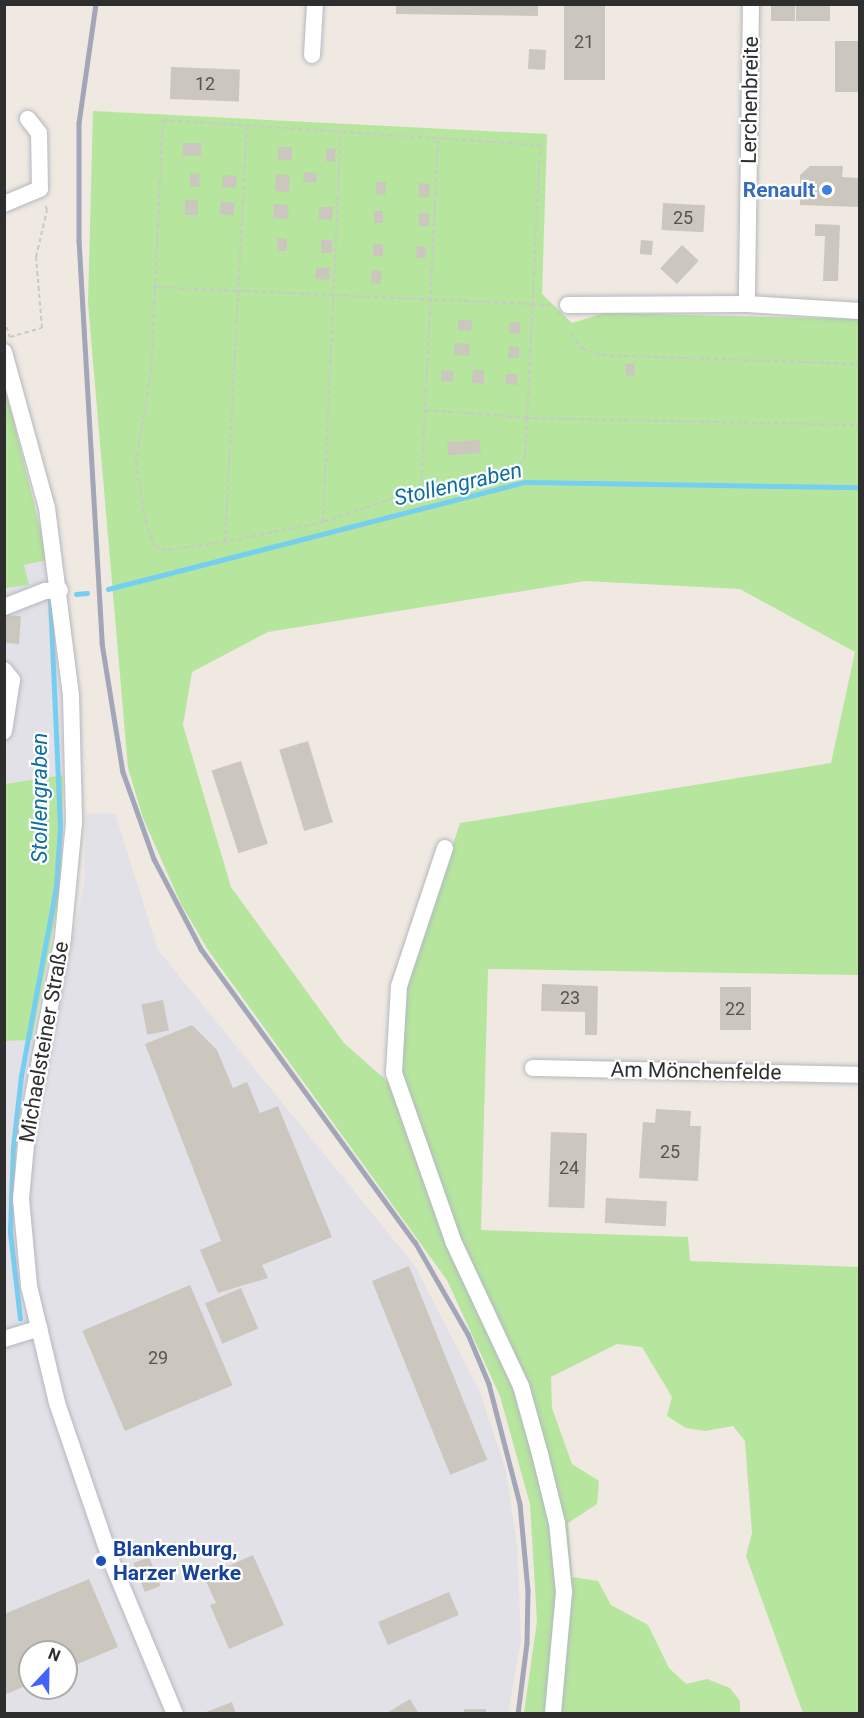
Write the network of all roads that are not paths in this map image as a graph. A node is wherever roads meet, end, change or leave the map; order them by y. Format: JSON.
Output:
{"nodes":[{"id":1,"x":315,"y":4,"type":"edge"},
{"id":2,"x":751,"y":4,"type":"edge"},
{"id":3,"x":312,"y":55,"type":"dead end"},
{"id":4,"x":28,"y":120,"type":"dead end"},
{"id":5,"x":4,"y":204,"type":"edge"},
{"id":6,"x":747,"y":304,"type":"junction"},
{"id":7,"x":568,"y":305,"type":"road end"},
{"id":8,"x":860,"y":311,"type":"edge"},
{"id":9,"x":9,"y":346,"type":"edge"},
{"id":10,"x":60,"y":590,"type":"junction"},
{"id":11,"x":4,"y":607,"type":"edge"},
{"id":12,"x":4,"y":670,"type":"edge"},
{"id":13,"x":4,"y":731,"type":"edge"},
{"id":14,"x":445,"y":849,"type":"dead end"},
{"id":15,"x":533,"y":1068,"type":"dead end"},
{"id":16,"x":860,"y":1075,"type":"edge"},
{"id":17,"x":39,"y":1328,"type":"junction"},
{"id":18,"x":4,"y":1339,"type":"edge"},
{"id":19,"x":176,"y":1713,"type":"edge"},
{"id":20,"x":553,"y":1713,"type":"edge"}],
"edges":[{"from":1,"to":3,"type":"street"},
{"from":2,"to":6,"type":"street","name":"Lerchenbreite"},
{"from":4,"to":5,"type":"street"},
{"from":6,"to":7,"type":"street"},
{"from":6,"to":8,"type":"street"},
{"from":9,"to":10,"type":"street","name":"Michaelsteiner Straße"},
{"from":10,"to":11,"type":"street"},
{"from":10,"to":17,"type":"street","name":"Michaelsteiner Straße"},
{"from":12,"to":13,"type":"street"},
{"from":14,"to":20,"type":"street"},
{"from":15,"to":16,"type":"street","name":"Am Mönchenfelde"},
{"from":17,"to":18,"type":"street"},
{"from":17,"to":19,"type":"street","name":"Michaelsteiner Straße"}]}
